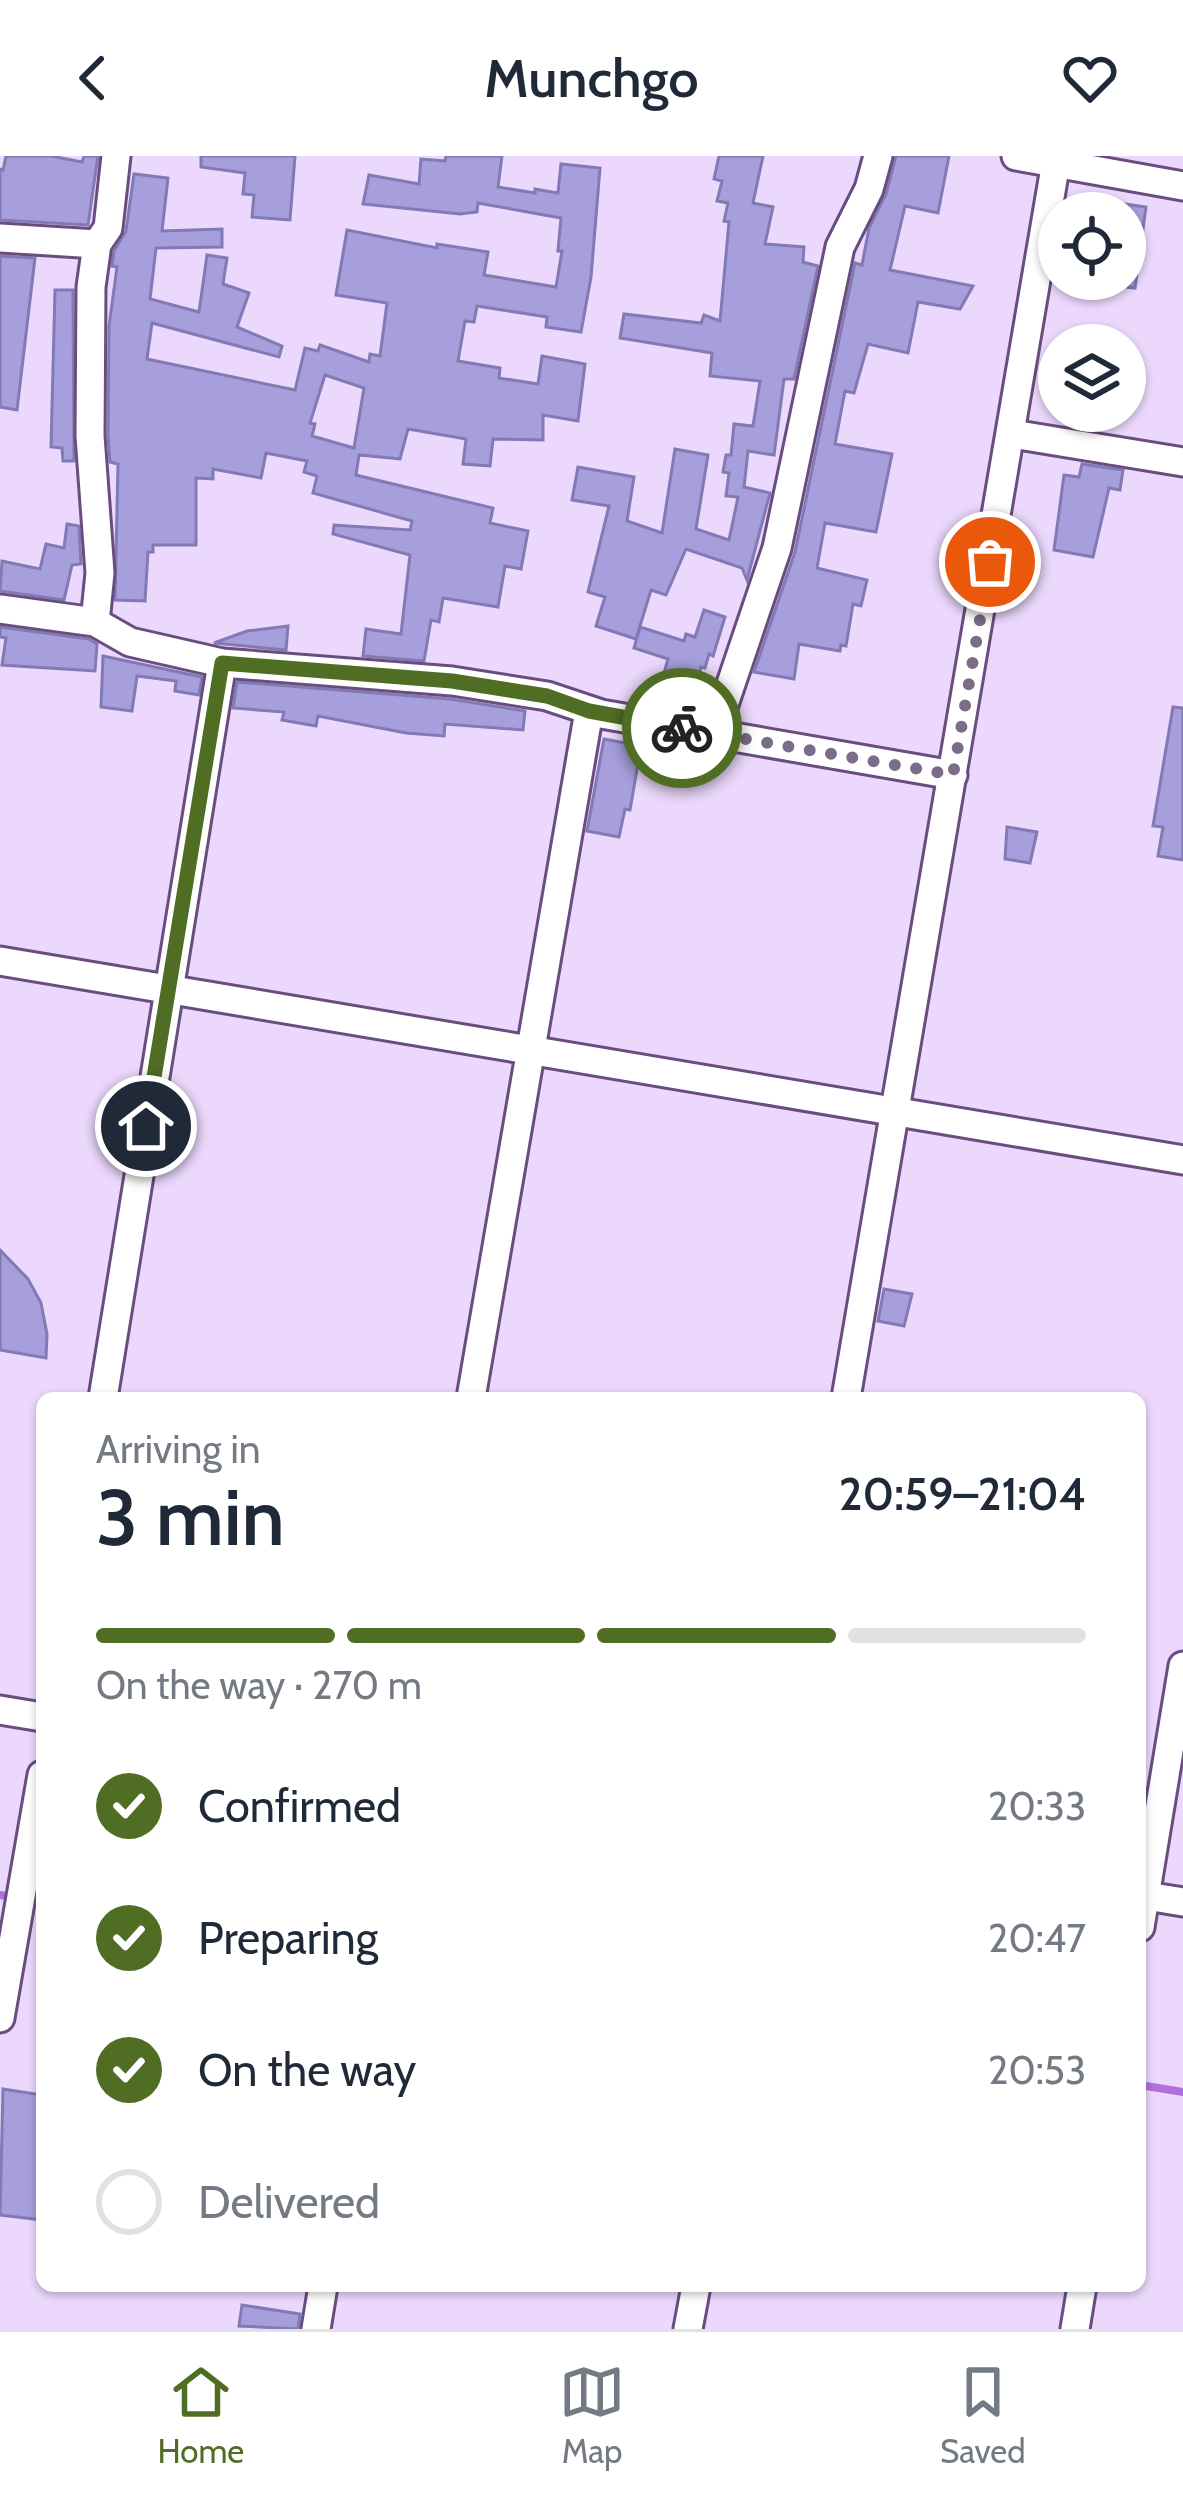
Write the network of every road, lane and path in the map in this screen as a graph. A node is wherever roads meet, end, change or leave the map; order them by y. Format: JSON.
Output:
{"nodes":[{"id":1,"x":116,"y":156,"type":"edge"},
{"id":2,"x":878,"y":156,"type":"edge"},
{"id":3,"x":1016,"y":156,"type":"edge"},
{"id":4,"x":1056,"y":160,"type":"edge"},
{"id":5,"x":1183,"y":186,"type":"edge"},
{"id":6,"x":0,"y":238,"type":"edge"},
{"id":7,"x":97,"y":244,"type":"junction"},
{"id":8,"x":1012,"y":434,"type":"junction"},
{"id":9,"x":1183,"y":462,"type":"edge"},
{"id":10,"x":0,"y":609,"type":"edge"},
{"id":11,"x":95,"y":622,"type":"junction"},
{"id":12,"x":222,"y":663,"type":"junction"},
{"id":13,"x":589,"y":711,"type":"junction"},
{"id":14,"x":714,"y":734,"type":"junction"},
{"id":15,"x":953,"y":775,"type":"junction"},
{"id":16,"x":0,"y":961,"type":"edge"},
{"id":17,"x":167,"y":989,"type":"junction"},
{"id":18,"x":529,"y":1051,"type":"junction"},
{"id":19,"x":893,"y":1110,"type":"junction"},
{"id":20,"x":1183,"y":1160,"type":"edge"},
{"id":21,"x":104,"y":1392,"type":"edge"},
{"id":22,"x":472,"y":1392,"type":"edge"},
{"id":23,"x":847,"y":1392,"type":"edge"},
{"id":24,"x":1183,"y":1666,"type":"edge"},
{"id":25,"x":0,"y":1710,"type":"edge"},
{"id":26,"x":36,"y":1716,"type":"edge"},
{"id":27,"x":36,"y":1808,"type":"edge"},
{"id":28,"x":1146,"y":1874,"type":"edge"},
{"id":29,"x":1146,"y":1897,"type":"edge"},
{"id":30,"x":1183,"y":1902,"type":"edge"},
{"id":31,"x":0,"y":2018,"type":"edge"},
{"id":32,"x":321,"y":2292,"type":"edge"},
{"id":33,"x":695,"y":2292,"type":"edge"},
{"id":34,"x":1081,"y":2292,"type":"edge"},
{"id":35,"x":316,"y":2329,"type":"edge"},
{"id":36,"x":688,"y":2329,"type":"edge"},
{"id":37,"x":1075,"y":2329,"type":"edge"}],
"edges":[{"from":1,"to":7,"type":"street"},
{"from":2,"to":14,"type":"street"},
{"from":3,"to":4,"type":"street"},
{"from":4,"to":5,"type":"street"},
{"from":4,"to":8,"type":"street"},
{"from":6,"to":7,"type":"street"},
{"from":7,"to":11,"type":"street"},
{"from":8,"to":9,"type":"street"},
{"from":8,"to":15,"type":"street"},
{"from":10,"to":11,"type":"street"},
{"from":11,"to":12,"type":"street"},
{"from":12,"to":13,"type":"street"},
{"from":12,"to":17,"type":"street"},
{"from":13,"to":14,"type":"street"},
{"from":13,"to":18,"type":"street"},
{"from":14,"to":15,"type":"street"},
{"from":15,"to":19,"type":"street"},
{"from":16,"to":17,"type":"street"},
{"from":17,"to":18,"type":"street"},
{"from":17,"to":21,"type":"street"},
{"from":18,"to":19,"type":"street"},
{"from":18,"to":22,"type":"street"},
{"from":19,"to":20,"type":"street"},
{"from":19,"to":23,"type":"street"},
{"from":24,"to":28,"type":"street"},
{"from":25,"to":26,"type":"street"},
{"from":27,"to":31,"type":"street"},
{"from":29,"to":30,"type":"street"},
{"from":32,"to":35,"type":"street"},
{"from":33,"to":36,"type":"street"},
{"from":34,"to":37,"type":"street"}]}
